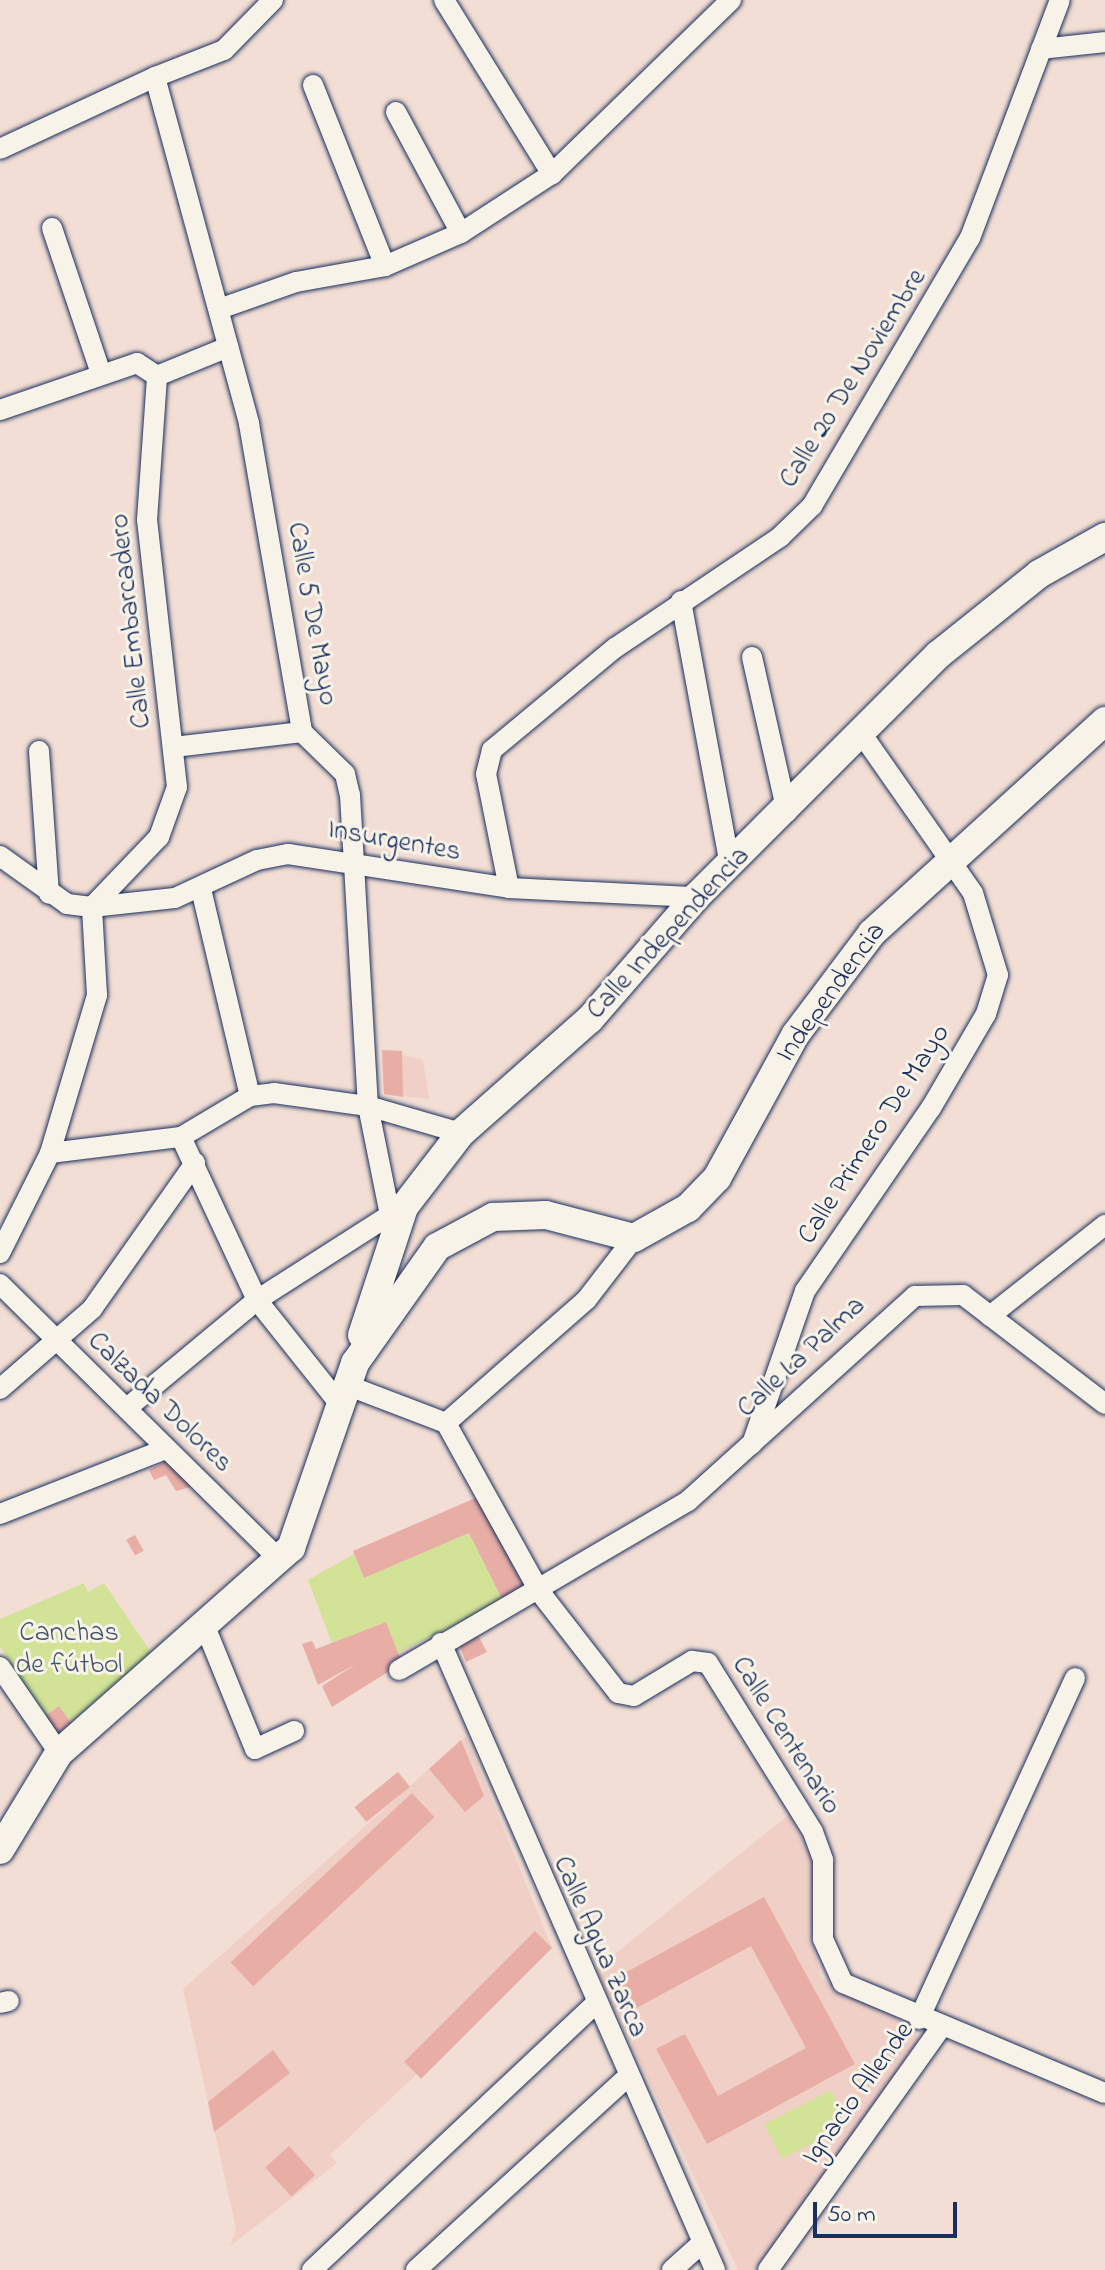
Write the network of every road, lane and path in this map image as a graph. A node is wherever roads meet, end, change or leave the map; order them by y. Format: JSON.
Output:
{"nodes":[{"id":1,"x":273,"y":0,"type":"edge"},
{"id":2,"x":444,"y":0,"type":"edge"},
{"id":3,"x":731,"y":0,"type":"edge"},
{"id":4,"x":1060,"y":0,"type":"edge"},
{"id":5,"x":1105,"y":42,"type":"edge"},
{"id":6,"x":1041,"y":49,"type":"junction"},
{"id":7,"x":155,"y":77,"type":"junction"},
{"id":8,"x":313,"y":85,"type":"dead end"},
{"id":9,"x":396,"y":112,"type":"dead end"},
{"id":10,"x":0,"y":149,"type":"edge"},
{"id":11,"x":552,"y":174,"type":"junction"},
{"id":12,"x":52,"y":228,"type":"dead end"},
{"id":13,"x":461,"y":233,"type":"junction"},
{"id":14,"x":385,"y":266,"type":"junction"},
{"id":15,"x":222,"y":308,"type":"junction"},
{"id":16,"x":228,"y":347,"type":"junction"},
{"id":17,"x":100,"y":371,"type":"junction"},
{"id":18,"x":157,"y":376,"type":"junction"},
{"id":19,"x":0,"y":410,"type":"edge"},
{"id":20,"x":1105,"y":537,"type":"edge"},
{"id":21,"x":681,"y":601,"type":"junction"},
{"id":22,"x":752,"y":657,"type":"dead end"},
{"id":23,"x":1105,"y":721,"type":"edge"},
{"id":24,"x":302,"y":732,"type":"junction"},
{"id":25,"x":861,"y":733,"type":"junction"},
{"id":26,"x":174,"y":747,"type":"junction"},
{"id":27,"x":39,"y":751,"type":"dead end"},
{"id":28,"x":787,"y":812,"type":"junction"},
{"id":29,"x":0,"y":856,"type":"edge"},
{"id":30,"x":950,"y":857,"type":"junction"},
{"id":31,"x":730,"y":865,"type":"junction"},
{"id":32,"x":356,"y":870,"type":"junction"},
{"id":33,"x":509,"y":888,"type":"junction"},
{"id":34,"x":201,"y":889,"type":"junction"},
{"id":35,"x":49,"y":894,"type":"junction"},
{"id":36,"x":696,"y":897,"type":"junction"},
{"id":37,"x":92,"y":907,"type":"junction"},
{"id":38,"x":250,"y":1096,"type":"junction"},
{"id":39,"x":368,"y":1106,"type":"junction"},
{"id":40,"x":461,"y":1133,"type":"junction"},
{"id":41,"x":181,"y":1137,"type":"junction"},
{"id":42,"x":50,"y":1153,"type":"junction"},
{"id":43,"x":195,"y":1163,"type":"junction"},
{"id":44,"x":397,"y":1211,"type":"junction"},
{"id":45,"x":1105,"y":1225,"type":"edge"},
{"id":46,"x":634,"y":1238,"type":"junction"},
{"id":47,"x":0,"y":1253,"type":"edge"},
{"id":48,"x":0,"y":1284,"type":"edge"},
{"id":49,"x":257,"y":1300,"type":"junction"},
{"id":50,"x":990,"y":1316,"type":"junction"},
{"id":51,"x":59,"y":1344,"type":"junction"},
{"id":52,"x":349,"y":1385,"type":"junction"},
{"id":53,"x":0,"y":1389,"type":"edge"},
{"id":54,"x":1105,"y":1404,"type":"edge"},
{"id":55,"x":127,"y":1408,"type":"junction"},
{"id":56,"x":446,"y":1423,"type":"junction"},
{"id":57,"x":752,"y":1444,"type":"junction"},
{"id":58,"x":166,"y":1449,"type":"junction"},
{"id":59,"x":0,"y":1514,"type":"edge"},
{"id":60,"x":280,"y":1560,"type":"junction"},
{"id":61,"x":539,"y":1591,"type":"junction"},
{"id":62,"x":204,"y":1624,"type":"junction"},
{"id":63,"x":441,"y":1643,"type":"junction"},
{"id":64,"x":0,"y":1667,"type":"edge"},
{"id":65,"x":399,"y":1670,"type":"dead end"},
{"id":66,"x":1075,"y":1678,"type":"dead end"},
{"id":67,"x":7,"y":1692,"type":"edge"},
{"id":68,"x":294,"y":1731,"type":"dead end"},
{"id":69,"x":59,"y":1753,"type":"junction"},
{"id":70,"x":0,"y":1850,"type":"edge"},
{"id":71,"x":594,"y":2005,"type":"junction"},
{"id":72,"x":919,"y":2019,"type":"junction"},
{"id":73,"x":940,"y":2029,"type":"junction"},
{"id":74,"x":626,"y":2078,"type":"junction"},
{"id":75,"x":1105,"y":2093,"type":"edge"},
{"id":76,"x":702,"y":2243,"type":"junction"},
{"id":77,"x":312,"y":2270,"type":"edge"},
{"id":78,"x":416,"y":2270,"type":"edge"},
{"id":79,"x":672,"y":2270,"type":"edge"},
{"id":80,"x":715,"y":2270,"type":"edge"},
{"id":81,"x":768,"y":2270,"type":"edge"}],
"edges":[{"from":1,"to":7,"type":"street"},
{"from":2,"to":11,"type":"street"},
{"from":3,"to":11,"type":"street"},
{"from":4,"to":6,"type":"street","name":"Calle 20 De Noviembre"},
{"from":5,"to":6,"type":"street"},
{"from":6,"to":21,"type":"street","name":"Calle 20 De Noviembre"},
{"from":7,"to":10,"type":"street"},
{"from":7,"to":15,"type":"street","name":"Calle 5 De Mayo"},
{"from":8,"to":14,"type":"street"},
{"from":9,"to":13,"type":"street"},
{"from":11,"to":13,"type":"street"},
{"from":12,"to":17,"type":"street"},
{"from":13,"to":14,"type":"street"},
{"from":14,"to":15,"type":"street"},
{"from":15,"to":16,"type":"street","name":"Calle 5 De Mayo"},
{"from":16,"to":18,"type":"street"},
{"from":16,"to":24,"type":"street","name":"Calle 5 De Mayo"},
{"from":17,"to":18,"type":"street"},
{"from":17,"to":19,"type":"street"},
{"from":18,"to":26,"type":"street","name":"Calle Embarcadero"},
{"from":20,"to":25,"type":"street","name":"Calle Independencia"},
{"from":21,"to":31,"type":"street"},
{"from":21,"to":33,"type":"street","name":"Calle 20 De Noviembre"},
{"from":22,"to":28,"type":"street"},
{"from":23,"to":30,"type":"street","name":"Independencia"},
{"from":24,"to":26,"type":"street"},
{"from":24,"to":32,"type":"street","name":"Calle 5 De Mayo"},
{"from":25,"to":28,"type":"street","name":"Calle Independencia"},
{"from":25,"to":30,"type":"street","name":"Calle Primero De Mayo"},
{"from":26,"to":37,"type":"street","name":"Calle Embarcadero"},
{"from":27,"to":35,"type":"street"},
{"from":28,"to":31,"type":"street","name":"Calle Independencia"},
{"from":29,"to":35,"type":"street"},
{"from":30,"to":46,"type":"street","name":"Independencia"},
{"from":30,"to":57,"type":"street","name":"Calle Primero De Mayo"},
{"from":31,"to":36,"type":"street","name":"Calle Independencia"},
{"from":32,"to":33,"type":"street","name":"Insurgentes"},
{"from":32,"to":34,"type":"street","name":"Insurgentes"},
{"from":32,"to":39,"type":"street","name":"Calle 5 De Mayo"},
{"from":33,"to":36,"type":"street","name":"Insurgentes"},
{"from":34,"to":37,"type":"street","name":"Insurgentes"},
{"from":34,"to":38,"type":"street"},
{"from":35,"to":37,"type":"street"},
{"from":36,"to":40,"type":"street","name":"Calle Independencia"},
{"from":37,"to":42,"type":"street"},
{"from":38,"to":39,"type":"street"},
{"from":38,"to":41,"type":"street"},
{"from":39,"to":40,"type":"street"},
{"from":39,"to":44,"type":"street","name":"Calle 5 De Mayo"},
{"from":40,"to":44,"type":"street","name":"Calle Independencia"},
{"from":41,"to":42,"type":"street"},
{"from":41,"to":43,"type":"street"},
{"from":42,"to":47,"type":"street"},
{"from":43,"to":49,"type":"street"},
{"from":43,"to":51,"type":"street"},
{"from":44,"to":49,"type":"street"},
{"from":44,"to":52,"type":"street","name":"Calle Independencia"},
{"from":45,"to":50,"type":"street"},
{"from":46,"to":52,"type":"street"},
{"from":46,"to":56,"type":"street"},
{"from":48,"to":51,"type":"street","name":"Calzada Dolores"},
{"from":49,"to":52,"type":"street"},
{"from":49,"to":55,"type":"street"},
{"from":50,"to":54,"type":"street","name":"Calle La Palma"},
{"from":50,"to":57,"type":"street","name":"Calle La Palma"},
{"from":51,"to":53,"type":"street"},
{"from":51,"to":55,"type":"street","name":"Calzada Dolores"},
{"from":52,"to":56,"type":"street"},
{"from":52,"to":60,"type":"street"},
{"from":55,"to":58,"type":"street","name":"Calzada Dolores"},
{"from":56,"to":61,"type":"street"},
{"from":57,"to":61,"type":"street","name":"Calle La Palma"},
{"from":58,"to":59,"type":"street"},
{"from":58,"to":60,"type":"street","name":"Calzada Dolores"},
{"from":60,"to":62,"type":"street"},
{"from":61,"to":63,"type":"street","name":"Calle La Palma"},
{"from":61,"to":72,"type":"street","name":"Calle Centenario"},
{"from":62,"to":68,"type":"street"},
{"from":62,"to":69,"type":"street"},
{"from":63,"to":65,"type":"street","name":"Calle La Palma"},
{"from":63,"to":71,"type":"street","name":"Calle Agua Zarca"},
{"from":64,"to":67,"type":"street"},
{"from":66,"to":72,"type":"street"},
{"from":67,"to":69,"type":"street"},
{"from":69,"to":70,"type":"street"},
{"from":71,"to":74,"type":"street","name":"Calle Agua Zarca"},
{"from":71,"to":77,"type":"street"},
{"from":72,"to":73,"type":"street","name":"Calle Centenario"},
{"from":73,"to":75,"type":"street","name":"Calle Centenario"},
{"from":73,"to":81,"type":"street","name":"Ignacio Allende"},
{"from":74,"to":76,"type":"street","name":"Calle Agua Zarca"},
{"from":74,"to":78,"type":"street"},
{"from":76,"to":79,"type":"street"},
{"from":76,"to":80,"type":"street","name":"Calle Agua Zarca"}]}
